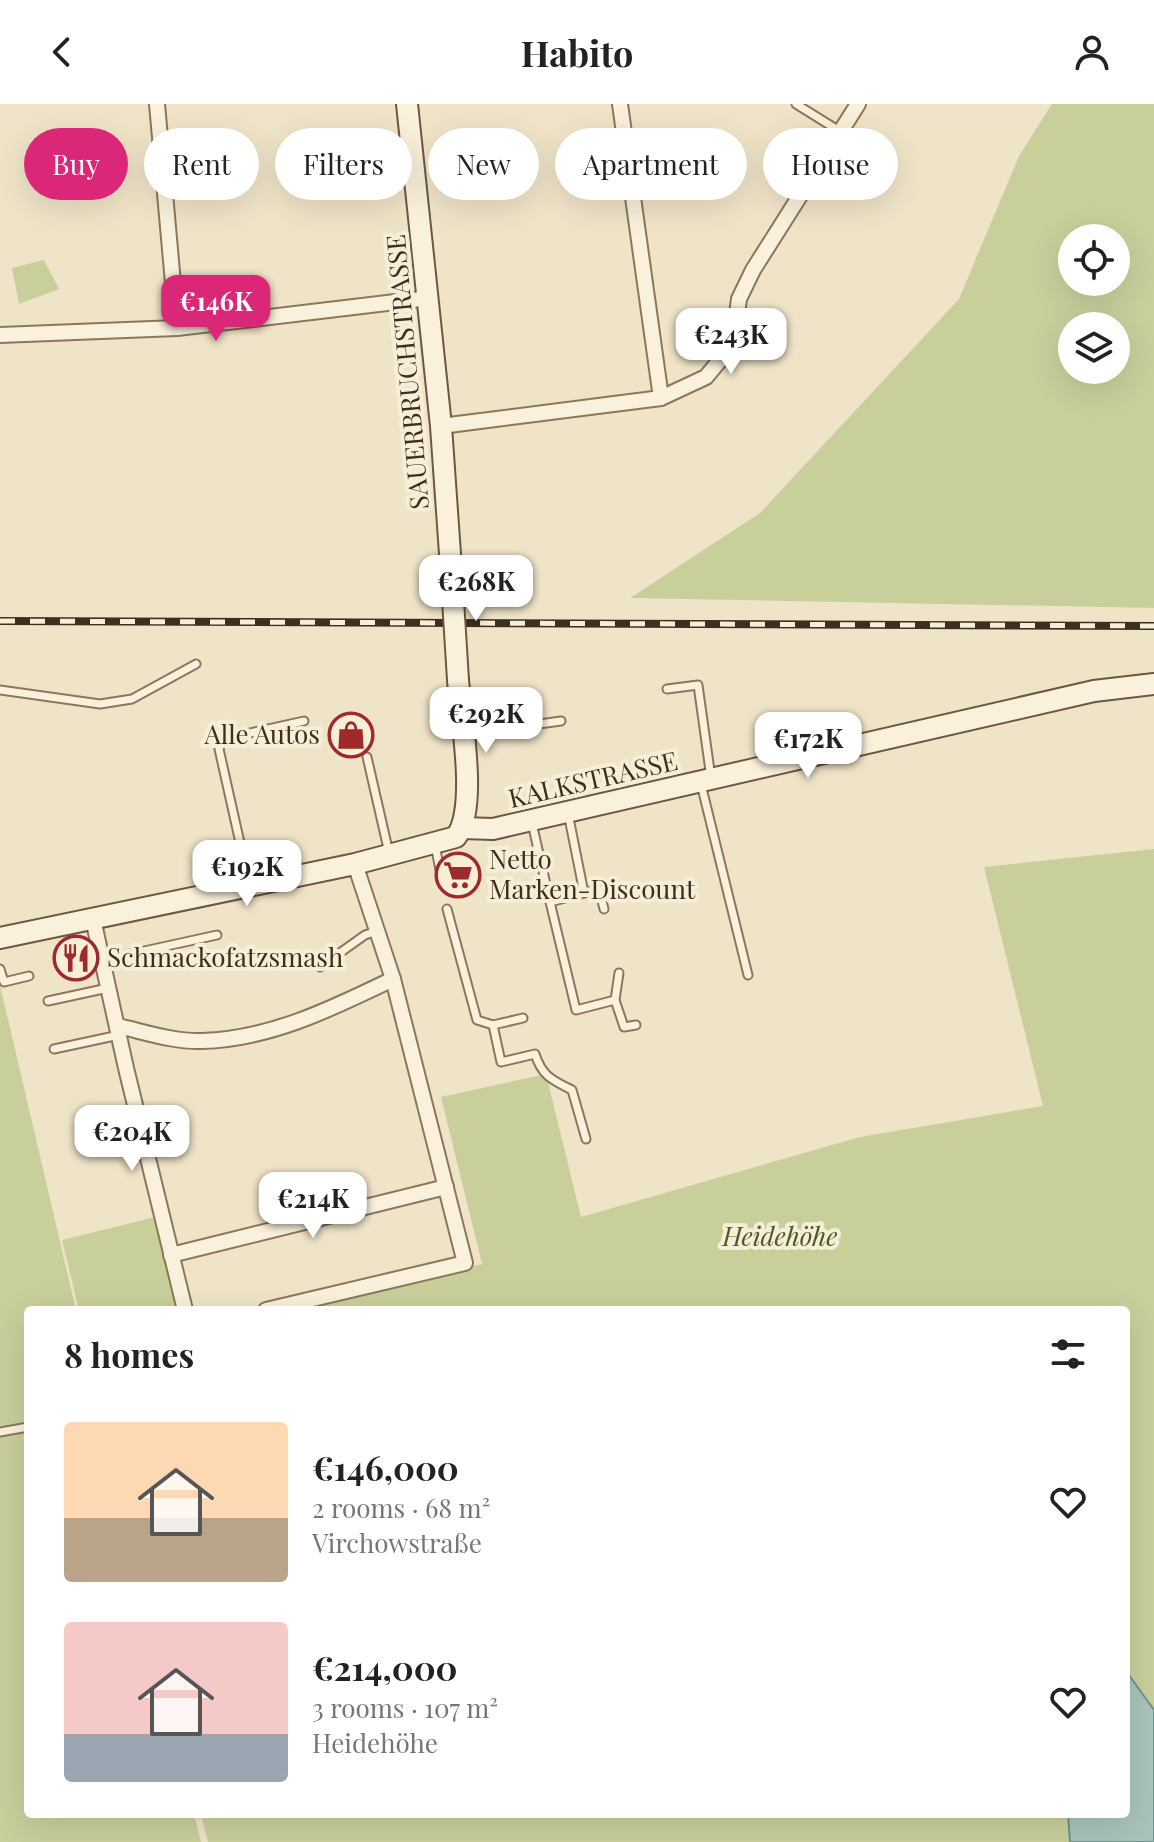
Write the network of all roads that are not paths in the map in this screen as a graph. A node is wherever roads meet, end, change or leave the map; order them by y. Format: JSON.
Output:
{"nodes":[{"id":1,"x":157,"y":104,"type":"edge"},
{"id":2,"x":407,"y":104,"type":"edge"},
{"id":3,"x":620,"y":104,"type":"edge"},
{"id":4,"x":796,"y":104,"type":"edge"},
{"id":5,"x":858,"y":104,"type":"edge"},
{"id":6,"x":835,"y":128,"type":"edge"},
{"id":7,"x":843,"y":128,"type":"edge"},
{"id":8,"x":798,"y":200,"type":"edge"},
{"id":9,"x":429,"y":298,"type":"junction"},
{"id":10,"x":177,"y":328,"type":"junction"},
{"id":11,"x":0,"y":335,"type":"edge"},
{"id":12,"x":661,"y":398,"type":"junction"},
{"id":13,"x":441,"y":426,"type":"junction"},
{"id":14,"x":196,"y":664,"type":"dead end"},
{"id":15,"x":1154,"y":684,"type":"edge"},
{"id":16,"x":667,"y":689,"type":"dead end"},
{"id":17,"x":0,"y":690,"type":"edge"},
{"id":18,"x":304,"y":721,"type":"dead end"},
{"id":19,"x":561,"y":721,"type":"dead end"},
{"id":20,"x":463,"y":734,"type":"junction"},
{"id":21,"x":367,"y":757,"type":"dead end"},
{"id":22,"x":706,"y":781,"type":"junction"},
{"id":23,"x":568,"y":813,"type":"junction"},
{"id":24,"x":531,"y":821,"type":"junction"},
{"id":25,"x":463,"y":828,"type":"junction"},
{"id":26,"x":435,"y":844,"type":"junction"},
{"id":27,"x":389,"y":855,"type":"junction"},
{"id":28,"x":355,"y":864,"type":"junction"},
{"id":29,"x":440,"y":870,"type":"dead end"},
{"id":30,"x":250,"y":885,"type":"junction"},
{"id":31,"x":584,"y":893,"type":"junction"},
{"id":32,"x":550,"y":902,"type":"junction"},
{"id":33,"x":447,"y":909,"type":"dead end"},
{"id":34,"x":604,"y":909,"type":"dead end"},
{"id":35,"x":93,"y":919,"type":"junction"},
{"id":36,"x":377,"y":931,"type":"junction"},
{"id":37,"x":217,"y":935,"type":"dead end"},
{"id":38,"x":0,"y":938,"type":"edge"},
{"id":39,"x":103,"y":960,"type":"junction"},
{"id":40,"x":320,"y":967,"type":"dead end"},
{"id":41,"x":0,"y":969,"type":"edge"},
{"id":42,"x":619,"y":973,"type":"dead end"},
{"id":43,"x":748,"y":975,"type":"dead end"},
{"id":44,"x":29,"y":976,"type":"dead end"},
{"id":45,"x":393,"y":979,"type":"junction"},
{"id":46,"x":109,"y":987,"type":"junction"},
{"id":47,"x":615,"y":1000,"type":"junction"},
{"id":48,"x":48,"y":1001,"type":"dead end"},
{"id":49,"x":523,"y":1018,"type":"dead end"},
{"id":50,"x":493,"y":1025,"type":"junction"},
{"id":51,"x":636,"y":1025,"type":"dead end"},
{"id":52,"x":119,"y":1030,"type":"junction"},
{"id":53,"x":54,"y":1049,"type":"dead end"},
{"id":54,"x":586,"y":1139,"type":"dead end"},
{"id":55,"x":446,"y":1187,"type":"junction"},
{"id":56,"x":171,"y":1255,"type":"junction"},
{"id":57,"x":184,"y":1306,"type":"edge"},
{"id":58,"x":283,"y":1306,"type":"edge"},
{"id":59,"x":24,"y":1428,"type":"edge"},
{"id":60,"x":0,"y":1432,"type":"edge"}],
"edges":[{"from":1,"to":10,"type":"street"},
{"from":2,"to":9,"type":"street","name":"SAUERBRUCHSTRASSE"},
{"from":3,"to":12,"type":"street"},
{"from":4,"to":6,"type":"lane"},
{"from":5,"to":7,"type":"street"},
{"from":8,"to":12,"type":"street"},
{"from":9,"to":10,"type":"street"},
{"from":9,"to":13,"type":"street","name":"SAUERBRUCHSTRASSE"},
{"from":10,"to":11,"type":"street"},
{"from":12,"to":13,"type":"street"},
{"from":13,"to":20,"type":"street","name":"SAUERBRUCHSTRASSE","bridge":true},
{"from":14,"to":17,"type":"lane"},
{"from":15,"to":22,"type":"street","name":"KALKSTRASSE"},
{"from":16,"to":22,"type":"lane"},
{"from":18,"to":30,"type":"lane"},
{"from":19,"to":20,"type":"lane"},
{"from":20,"to":25,"type":"street","name":"SAUERBRUCHSTRASSE"},
{"from":21,"to":27,"type":"lane"},
{"from":22,"to":23,"type":"street","name":"KALKSTRASSE"},
{"from":22,"to":43,"type":"lane"},
{"from":23,"to":24,"type":"street","name":"KALKSTRASSE"},
{"from":23,"to":31,"type":"lane"},
{"from":24,"to":25,"type":"street","name":"KALKSTRASSE"},
{"from":24,"to":32,"type":"lane"},
{"from":25,"to":26,"type":"street","name":"KALKSTRASSE"},
{"from":26,"to":27,"type":"street","name":"KALKSTRASSE"},
{"from":26,"to":29,"type":"lane"},
{"from":27,"to":28,"type":"street","name":"KALKSTRASSE"},
{"from":28,"to":30,"type":"street","name":"KALKSTRASSE"},
{"from":28,"to":36,"type":"street"},
{"from":30,"to":35,"type":"street","name":"KALKSTRASSE"},
{"from":31,"to":32,"type":"lane"},
{"from":31,"to":34,"type":"lane"},
{"from":32,"to":47,"type":"lane"},
{"from":33,"to":50,"type":"lane"},
{"from":35,"to":38,"type":"street","name":"KALKSTRASSE"},
{"from":35,"to":39,"type":"street"},
{"from":36,"to":40,"type":"lane"},
{"from":36,"to":45,"type":"street"},
{"from":37,"to":39,"type":"lane"},
{"from":39,"to":46,"type":"street"},
{"from":41,"to":44,"type":"lane"},
{"from":42,"to":47,"type":"lane"},
{"from":45,"to":52,"type":"street"},
{"from":45,"to":55,"type":"street"},
{"from":46,"to":48,"type":"lane"},
{"from":46,"to":52,"type":"street"},
{"from":47,"to":51,"type":"lane"},
{"from":49,"to":50,"type":"lane"},
{"from":50,"to":54,"type":"lane"},
{"from":52,"to":53,"type":"lane"},
{"from":52,"to":56,"type":"street"},
{"from":55,"to":56,"type":"street"},
{"from":55,"to":58,"type":"street"},
{"from":56,"to":57,"type":"street"},
{"from":59,"to":60,"type":"lane"}]}
